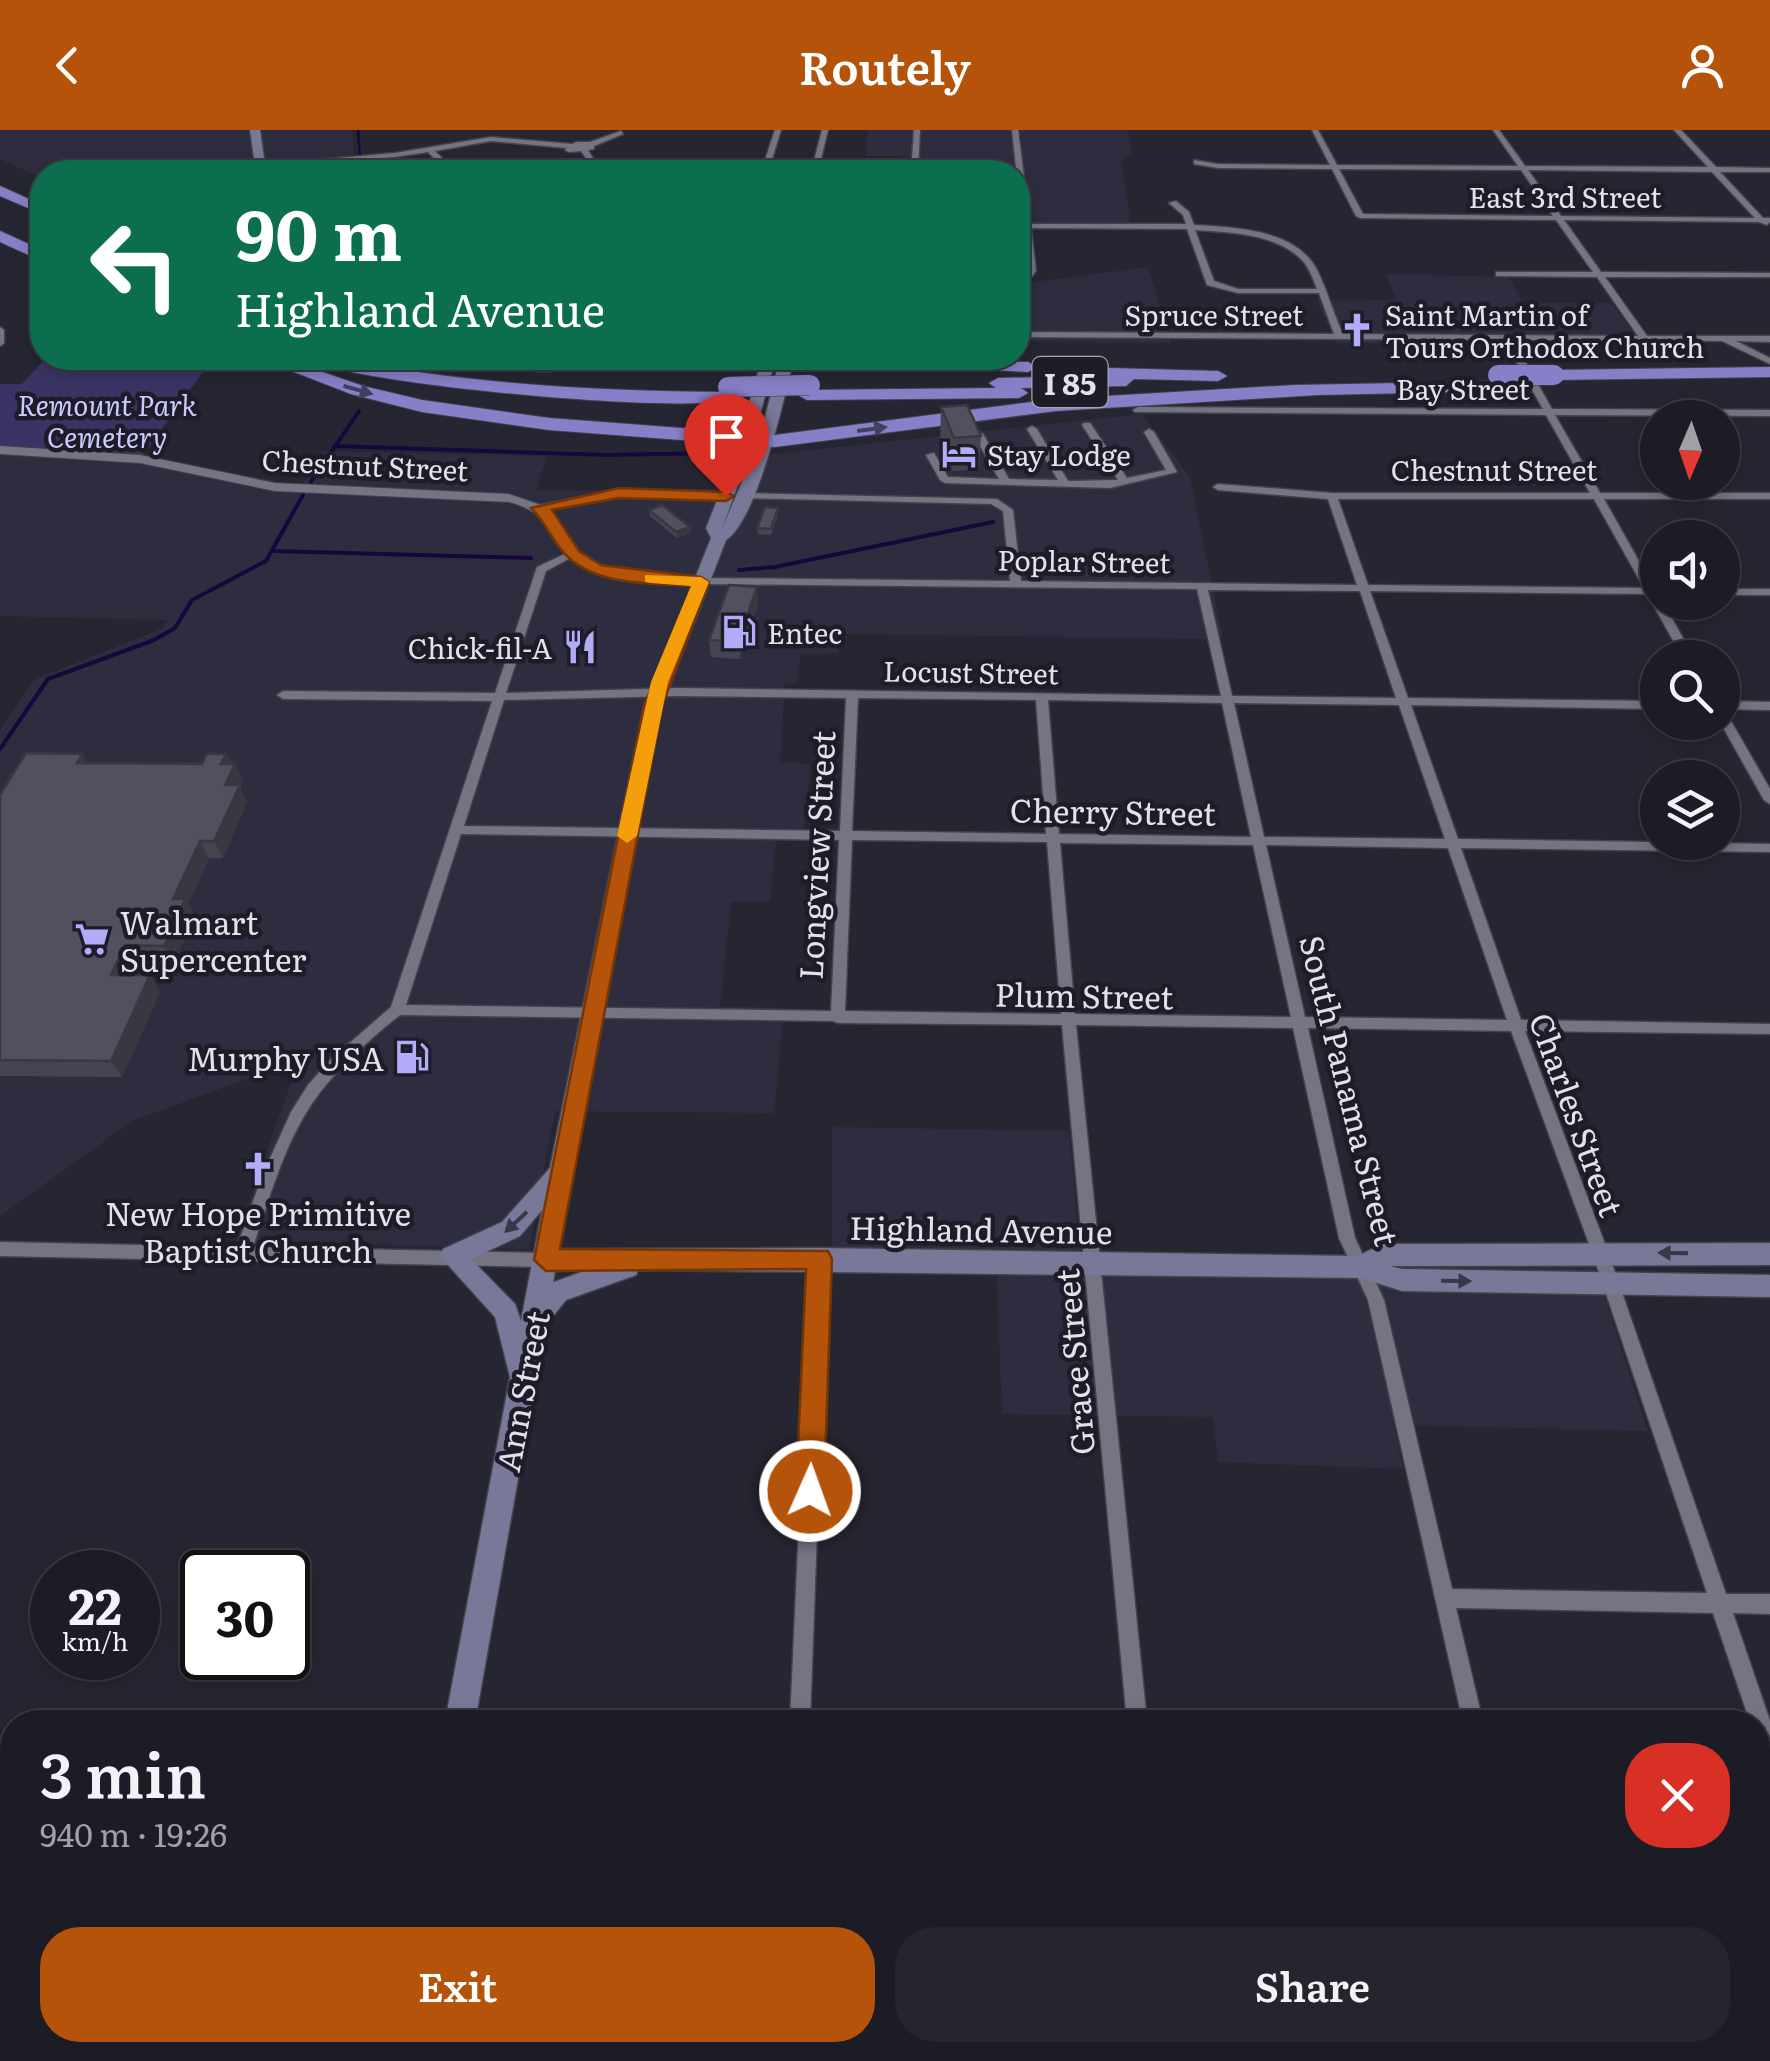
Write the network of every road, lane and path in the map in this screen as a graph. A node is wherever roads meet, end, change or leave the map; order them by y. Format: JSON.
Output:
{"nodes":[{"id":1,"x":254,"y":130,"type":"edge"},
{"id":2,"x":778,"y":130,"type":"edge"},
{"id":3,"x":825,"y":130,"type":"edge"},
{"id":4,"x":917,"y":130,"type":"edge"},
{"id":5,"x":1015,"y":130,"type":"edge"},
{"id":6,"x":1315,"y":130,"type":"edge"},
{"id":7,"x":1496,"y":130,"type":"edge"},
{"id":8,"x":1677,"y":130,"type":"edge"},
{"id":9,"x":620,"y":133,"type":"dead end"},
{"id":10,"x":587,"y":148,"type":"junction"},
{"id":11,"x":430,"y":150,"type":"junction"},
{"id":12,"x":259,"y":160,"type":"edge"},
{"id":13,"x":345,"y":160,"type":"edge"},
{"id":14,"x":437,"y":160,"type":"edge"},
{"id":15,"x":590,"y":160,"type":"edge"},
{"id":16,"x":768,"y":160,"type":"edge"},
{"id":17,"x":817,"y":160,"type":"edge"},
{"id":18,"x":916,"y":160,"type":"edge"},
{"id":19,"x":1017,"y":160,"type":"edge"},
{"id":20,"x":1197,"y":162,"type":"dead end"},
{"id":21,"x":1333,"y":167,"type":"junction"},
{"id":22,"x":1524,"y":169,"type":"junction"},
{"id":23,"x":1714,"y":170,"type":"junction"},
{"id":24,"x":1770,"y":170,"type":"edge"},
{"id":25,"x":0,"y":190,"type":"edge"},
{"id":26,"x":1173,"y":203,"type":"dead end"},
{"id":27,"x":30,"y":204,"type":"edge"},
{"id":28,"x":1558,"y":218,"type":"junction"},
{"id":29,"x":1765,"y":220,"type":"edge"},
{"id":30,"x":1030,"y":226,"type":"edge"},
{"id":31,"x":1189,"y":228,"type":"junction"},
{"id":32,"x":1770,"y":230,"type":"edge"},
{"id":33,"x":0,"y":236,"type":"edge"},
{"id":34,"x":30,"y":250,"type":"edge"},
{"id":35,"x":1500,"y":274,"type":"dead end"},
{"id":36,"x":1598,"y":274,"type":"junction"},
{"id":37,"x":1770,"y":276,"type":"edge"},
{"id":38,"x":1320,"y":291,"type":"junction"},
{"id":39,"x":0,"y":330,"type":"edge"},
{"id":40,"x":1030,"y":335,"type":"edge"},
{"id":41,"x":1340,"y":338,"type":"junction"},
{"id":42,"x":1507,"y":338,"type":"junction"},
{"id":43,"x":1645,"y":338,"type":"junction"},
{"id":44,"x":1723,"y":339,"type":"junction"},
{"id":45,"x":1770,"y":340,"type":"edge"},
{"id":46,"x":0,"y":343,"type":"edge"},
{"id":47,"x":1770,"y":360,"type":"edge"},
{"id":48,"x":1030,"y":368,"type":"edge"},
{"id":49,"x":300,"y":370,"type":"edge"},
{"id":50,"x":377,"y":370,"type":"edge"},
{"id":51,"x":479,"y":370,"type":"edge"},
{"id":52,"x":767,"y":370,"type":"edge"},
{"id":53,"x":783,"y":370,"type":"edge"},
{"id":54,"x":1770,"y":372,"type":"edge"},
{"id":55,"x":1331,"y":377,"type":"junction"},
{"id":56,"x":1557,"y":380,"type":"junction"},
{"id":57,"x":1502,"y":381,"type":"junction"},
{"id":58,"x":1770,"y":387,"type":"edge"},
{"id":59,"x":808,"y":390,"type":"junction"},
{"id":60,"x":1315,"y":390,"type":"junction"},
{"id":61,"x":727,"y":392,"type":"junction"},
{"id":62,"x":1156,"y":409,"type":"junction"},
{"id":63,"x":1138,"y":410,"type":"dead end"},
{"id":64,"x":1548,"y":411,"type":"junction"},
{"id":65,"x":1770,"y":413,"type":"edge"},
{"id":66,"x":1160,"y":421,"type":"dead end"},
{"id":67,"x":1087,"y":425,"type":"dead end"},
{"id":68,"x":1032,"y":429,"type":"dead end"},
{"id":69,"x":1149,"y":432,"type":"dead end"},
{"id":70,"x":978,"y":434,"type":"edge"},
{"id":71,"x":701,"y":436,"type":"junction"},
{"id":72,"x":808,"y":438,"type":"junction"},
{"id":73,"x":756,"y":440,"type":"junction"},
{"id":74,"x":0,"y":450,"type":"edge"},
{"id":75,"x":930,"y":455,"type":"dead end"},
{"id":76,"x":748,"y":464,"type":"junction"},
{"id":77,"x":982,"y":482,"type":"junction"},
{"id":78,"x":1006,"y":483,"type":"junction"},
{"id":79,"x":1125,"y":483,"type":"junction"},
{"id":80,"x":1066,"y":485,"type":"junction"},
{"id":81,"x":1218,"y":487,"type":"dead end"},
{"id":82,"x":1595,"y":494,"type":"junction"},
{"id":83,"x":726,"y":496,"type":"junction"},
{"id":84,"x":744,"y":496,"type":"junction"},
{"id":85,"x":1332,"y":496,"type":"junction"},
{"id":86,"x":1770,"y":496,"type":"edge"},
{"id":87,"x":976,"y":499,"type":"junction"},
{"id":88,"x":539,"y":508,"type":"junction"},
{"id":89,"x":719,"y":538,"type":"junction"},
{"id":90,"x":573,"y":554,"type":"junction"},
{"id":91,"x":1640,"y":568,"type":"edge"},
{"id":92,"x":701,"y":582,"type":"junction"},
{"id":93,"x":1016,"y":584,"type":"junction"},
{"id":94,"x":1202,"y":586,"type":"junction"},
{"id":95,"x":1365,"y":588,"type":"junction"},
{"id":96,"x":1640,"y":591,"type":"edge"},
{"id":97,"x":1740,"y":592,"type":"edge"},
{"id":98,"x":1770,"y":592,"type":"edge"},
{"id":99,"x":656,"y":692,"type":"junction"},
{"id":100,"x":283,"y":694,"type":"dead end"},
{"id":101,"x":852,"y":695,"type":"junction"},
{"id":102,"x":497,"y":698,"type":"junction"},
{"id":103,"x":1042,"y":698,"type":"junction"},
{"id":104,"x":1229,"y":698,"type":"junction"},
{"id":105,"x":1404,"y":700,"type":"junction"},
{"id":106,"x":1640,"y":705,"type":"edge"},
{"id":107,"x":1740,"y":705,"type":"edge"},
{"id":108,"x":1770,"y":706,"type":"edge"},
{"id":109,"x":1736,"y":740,"type":"edge"},
{"id":110,"x":1770,"y":800,"type":"edge"},
{"id":111,"x":456,"y":830,"type":"junction"},
{"id":112,"x":628,"y":831,"type":"junction"},
{"id":113,"x":845,"y":834,"type":"junction"},
{"id":114,"x":1054,"y":837,"type":"junction"},
{"id":115,"x":1261,"y":840,"type":"junction"},
{"id":116,"x":1453,"y":844,"type":"junction"},
{"id":117,"x":1770,"y":848,"type":"edge"},
{"id":118,"x":396,"y":1010,"type":"junction"},
{"id":119,"x":590,"y":1014,"type":"junction"},
{"id":120,"x":838,"y":1018,"type":"junction"},
{"id":121,"x":1070,"y":1021,"type":"junction"},
{"id":122,"x":1299,"y":1024,"type":"junction"},
{"id":123,"x":1516,"y":1026,"type":"junction"},
{"id":124,"x":1770,"y":1030,"type":"edge"},
{"id":125,"x":565,"y":1168,"type":"junction"},
{"id":126,"x":0,"y":1249,"type":"edge"},
{"id":127,"x":242,"y":1252,"type":"junction"},
{"id":128,"x":1600,"y":1252,"type":"junction"},
{"id":129,"x":1770,"y":1254,"type":"edge"},
{"id":130,"x":452,"y":1256,"type":"junction"},
{"id":131,"x":819,"y":1259,"type":"junction"},
{"id":132,"x":546,"y":1260,"type":"junction"},
{"id":133,"x":648,"y":1260,"type":"junction"},
{"id":134,"x":1094,"y":1262,"type":"junction"},
{"id":135,"x":1361,"y":1268,"type":"junction"},
{"id":136,"x":1610,"y":1284,"type":"junction"},
{"id":137,"x":1770,"y":1286,"type":"edge"},
{"id":138,"x":534,"y":1322,"type":"junction"},
{"id":139,"x":523,"y":1380,"type":"junction"},
{"id":140,"x":1444,"y":1598,"type":"junction"},
{"id":141,"x":1718,"y":1603,"type":"junction"},
{"id":142,"x":1770,"y":1604,"type":"edge"},
{"id":143,"x":462,"y":1710,"type":"edge"},
{"id":144,"x":800,"y":1710,"type":"edge"},
{"id":145,"x":1136,"y":1710,"type":"edge"},
{"id":146,"x":1470,"y":1710,"type":"edge"},
{"id":147,"x":1755,"y":1710,"type":"edge"}],
"edges":[{"from":1,"to":12,"type":"main road"},
{"from":2,"to":16,"type":"street"},
{"from":3,"to":17,"type":"street"},
{"from":4,"to":18,"type":"street"},
{"from":5,"to":19,"type":"street"},
{"from":6,"to":21,"type":"street"},
{"from":7,"to":22,"type":"street"},
{"from":8,"to":23,"type":"street"},
{"from":9,"to":10,"type":"street"},
{"from":10,"to":11,"type":"street"},
{"from":10,"to":15,"type":"street"},
{"from":11,"to":13,"type":"street"},
{"from":11,"to":14,"type":"street"},
{"from":20,"to":21,"type":"street"},
{"from":21,"to":22,"type":"street"},
{"from":21,"to":28,"type":"street","name":"East 3rd Street"},
{"from":22,"to":23,"type":"street"},
{"from":22,"to":28,"type":"street"},
{"from":23,"to":24,"type":"street"},
{"from":23,"to":29,"type":"street"},
{"from":25,"to":27,"type":"highway"},
{"from":26,"to":31,"type":"street"},
{"from":28,"to":29,"type":"street","name":"East 3rd Street"},
{"from":28,"to":36,"type":"street"},
{"from":29,"to":32,"type":"street"},
{"from":30,"to":31,"type":"street"},
{"from":31,"to":38,"type":"street"},
{"from":31,"to":38,"type":"street"},
{"from":33,"to":34,"type":"highway"},
{"from":35,"to":36,"type":"street"},
{"from":36,"to":37,"type":"street"},
{"from":36,"to":43,"type":"street"},
{"from":38,"to":41,"type":"street"},
{"from":39,"to":46,"type":"street"},
{"from":40,"to":41,"type":"street","name":"Spruce Street"},
{"from":41,"to":42,"type":"street","name":"Spruce Street"},
{"from":42,"to":43,"type":"street","name":"Spruce Street"},
{"from":42,"to":64,"type":"street"},
{"from":43,"to":44,"type":"street","name":"Spruce Street"},
{"from":44,"to":45,"type":"street","name":"Spruce Street"},
{"from":44,"to":47,"type":"street"},
{"from":48,"to":55,"type":"highway"},
{"from":49,"to":71,"type":"highway","one_way":true},
{"from":50,"to":61,"type":"highway","number":"I 85"},
{"from":51,"to":61,"type":"highway","number":"I 85"},
{"from":52,"to":73,"type":"main road","name":"Ann Street"},
{"from":53,"to":73,"type":"main road","name":"Ann Street"},
{"from":54,"to":56,"type":"highway","number":"I 85"},
{"from":55,"to":57,"type":"highway","number":"I 85"},
{"from":55,"to":59,"type":"highway","number":"I 85"},
{"from":56,"to":57,"type":"highway","number":"I 85"},
{"from":56,"to":58,"type":"highway","number":"I 85"},
{"from":57,"to":60,"type":"highway","number":"I 85"},
{"from":59,"to":60,"type":"highway","number":"I 85"},
{"from":59,"to":61,"type":"highway","number":"I 85"},
{"from":72,"to":60,"type":"highway","one_way":true},
{"from":62,"to":63,"type":"street","name":"Bay Street"},
{"from":62,"to":64,"type":"street","name":"Bay Street"},
{"from":62,"to":66,"type":"street"},
{"from":64,"to":65,"type":"street","name":"Bay Street"},
{"from":64,"to":82,"type":"street"},
{"from":67,"to":79,"type":"street"},
{"from":68,"to":80,"type":"street"},
{"from":69,"to":79,"type":"street"},
{"from":70,"to":78,"type":"street"},
{"from":71,"to":73,"type":"highway"},
{"from":71,"to":76,"type":"highway"},
{"from":72,"to":73,"type":"highway"},
{"from":72,"to":76,"type":"highway"},
{"from":73,"to":76,"type":"main road","name":"Ann Street"},
{"from":74,"to":88,"type":"street","name":"Chestnut Street"},
{"from":75,"to":77,"type":"street"},
{"from":76,"to":83,"type":"main road","name":"Ann Street"},
{"from":76,"to":84,"type":"main road","name":"Ann Street"},
{"from":77,"to":78,"type":"street"},
{"from":77,"to":87,"type":"street"},
{"from":78,"to":80,"type":"street"},
{"from":79,"to":80,"type":"street"},
{"from":81,"to":85,"type":"street","name":"Chestnut Street"},
{"from":82,"to":85,"type":"street","name":"Chestnut Street"},
{"from":82,"to":86,"type":"street","name":"Chestnut Street"},
{"from":82,"to":91,"type":"street"},
{"from":83,"to":88,"type":"street","name":"Chestnut Street"},
{"from":83,"to":89,"type":"main road","name":"Ann Street"},
{"from":84,"to":87,"type":"street"},
{"from":84,"to":89,"type":"main road","name":"Ann Street"},
{"from":85,"to":95,"type":"street","name":"Charles Street"},
{"from":87,"to":93,"type":"street"},
{"from":88,"to":90,"type":"street"},
{"from":89,"to":92,"type":"main road","name":"Ann Street"},
{"from":90,"to":92,"type":"street","name":"Poplar Street"},
{"from":90,"to":102,"type":"street"},
{"from":92,"to":93,"type":"street","name":"Poplar Street"},
{"from":92,"to":99,"type":"main road","name":"Ann Street"},
{"from":93,"to":94,"type":"street","name":"Poplar Street"},
{"from":94,"to":95,"type":"street","name":"Poplar Street"},
{"from":94,"to":104,"type":"street","name":"South Panama Street"},
{"from":95,"to":96,"type":"street","name":"Poplar Street"},
{"from":95,"to":105,"type":"street","name":"Charles Street"},
{"from":97,"to":98,"type":"street"},
{"from":99,"to":101,"type":"street","name":"Locust Street"},
{"from":99,"to":102,"type":"street","name":"Locust Street"},
{"from":99,"to":112,"type":"main road","name":"Ann Street"},
{"from":100,"to":102,"type":"street","name":"Locust Street"},
{"from":101,"to":103,"type":"street","name":"Locust Street"},
{"from":101,"to":113,"type":"street","name":"Longview Street"},
{"from":102,"to":111,"type":"street"},
{"from":103,"to":104,"type":"street","name":"Locust Street"},
{"from":103,"to":114,"type":"street","name":"Grace Street"},
{"from":104,"to":105,"type":"street","name":"Locust Street"},
{"from":104,"to":115,"type":"street","name":"South Panama Street"},
{"from":105,"to":106,"type":"street","name":"Locust Street"},
{"from":105,"to":116,"type":"street","name":"Charles Street"},
{"from":107,"to":108,"type":"street"},
{"from":109,"to":110,"type":"street"},
{"from":111,"to":112,"type":"street","name":"Cherry Street"},
{"from":111,"to":118,"type":"street"},
{"from":112,"to":113,"type":"street","name":"Cherry Street"},
{"from":112,"to":119,"type":"main road","name":"Ann Street"},
{"from":113,"to":114,"type":"street","name":"Cherry Street"},
{"from":113,"to":120,"type":"street","name":"Longview Street"},
{"from":114,"to":115,"type":"street","name":"Cherry Street"},
{"from":114,"to":121,"type":"street","name":"Grace Street"},
{"from":115,"to":116,"type":"street","name":"Cherry Street"},
{"from":115,"to":122,"type":"street","name":"South Panama Street"},
{"from":116,"to":117,"type":"street","name":"Cherry Street"},
{"from":116,"to":123,"type":"street","name":"Charles Street"},
{"from":118,"to":119,"type":"street","name":"Plum Street"},
{"from":118,"to":127,"type":"street"},
{"from":119,"to":120,"type":"street","name":"Plum Street"},
{"from":119,"to":125,"type":"main road","name":"Ann Street"},
{"from":120,"to":121,"type":"street","name":"Plum Street"},
{"from":121,"to":122,"type":"street","name":"Plum Street"},
{"from":121,"to":134,"type":"street","name":"Grace Street"},
{"from":122,"to":123,"type":"street","name":"Plum Street"},
{"from":122,"to":135,"type":"street","name":"South Panama Street"},
{"from":123,"to":124,"type":"street","name":"Plum Street"},
{"from":123,"to":128,"type":"street","name":"Charles Street"},
{"from":125,"to":130,"type":"main road","one_way":true},
{"from":125,"to":132,"type":"main road","name":"Ann Street"},
{"from":126,"to":127,"type":"street","name":"Highland Avenue"},
{"from":127,"to":130,"type":"street","name":"Highland Avenue"},
{"from":129,"to":128,"type":"main road","name":"Highland Avenue","one_way":true},
{"from":128,"to":135,"type":"main road","name":"Highland Avenue"},
{"from":128,"to":136,"type":"street","name":"Charles Street"},
{"from":130,"to":132,"type":"street","name":"Highland Avenue"},
{"from":130,"to":139,"type":"main road"},
{"from":131,"to":133,"type":"main road","name":"Highland Avenue"},
{"from":131,"to":134,"type":"main road","name":"Highland Avenue"},
{"from":131,"to":144,"type":"street"},
{"from":132,"to":133,"type":"main road","name":"Highland Avenue"},
{"from":132,"to":138,"type":"main road","name":"Ann Street"},
{"from":133,"to":138,"type":"main road"},
{"from":134,"to":135,"type":"main road","name":"Highland Avenue"},
{"from":134,"to":145,"type":"street","name":"Grace Street"},
{"from":135,"to":136,"type":"main road","name":"Highland Avenue","one_way":true},
{"from":135,"to":140,"type":"street","name":"South Panama Street"},
{"from":136,"to":137,"type":"main road","name":"Highland Avenue"},
{"from":136,"to":141,"type":"street","name":"Charles Street"},
{"from":138,"to":139,"type":"main road","name":"Ann Street"},
{"from":139,"to":143,"type":"main road","name":"Ann Street"},
{"from":140,"to":141,"type":"street"},
{"from":140,"to":146,"type":"street","name":"South Panama Street"},
{"from":141,"to":142,"type":"street"},
{"from":141,"to":147,"type":"street","name":"Charles Street"}]}
